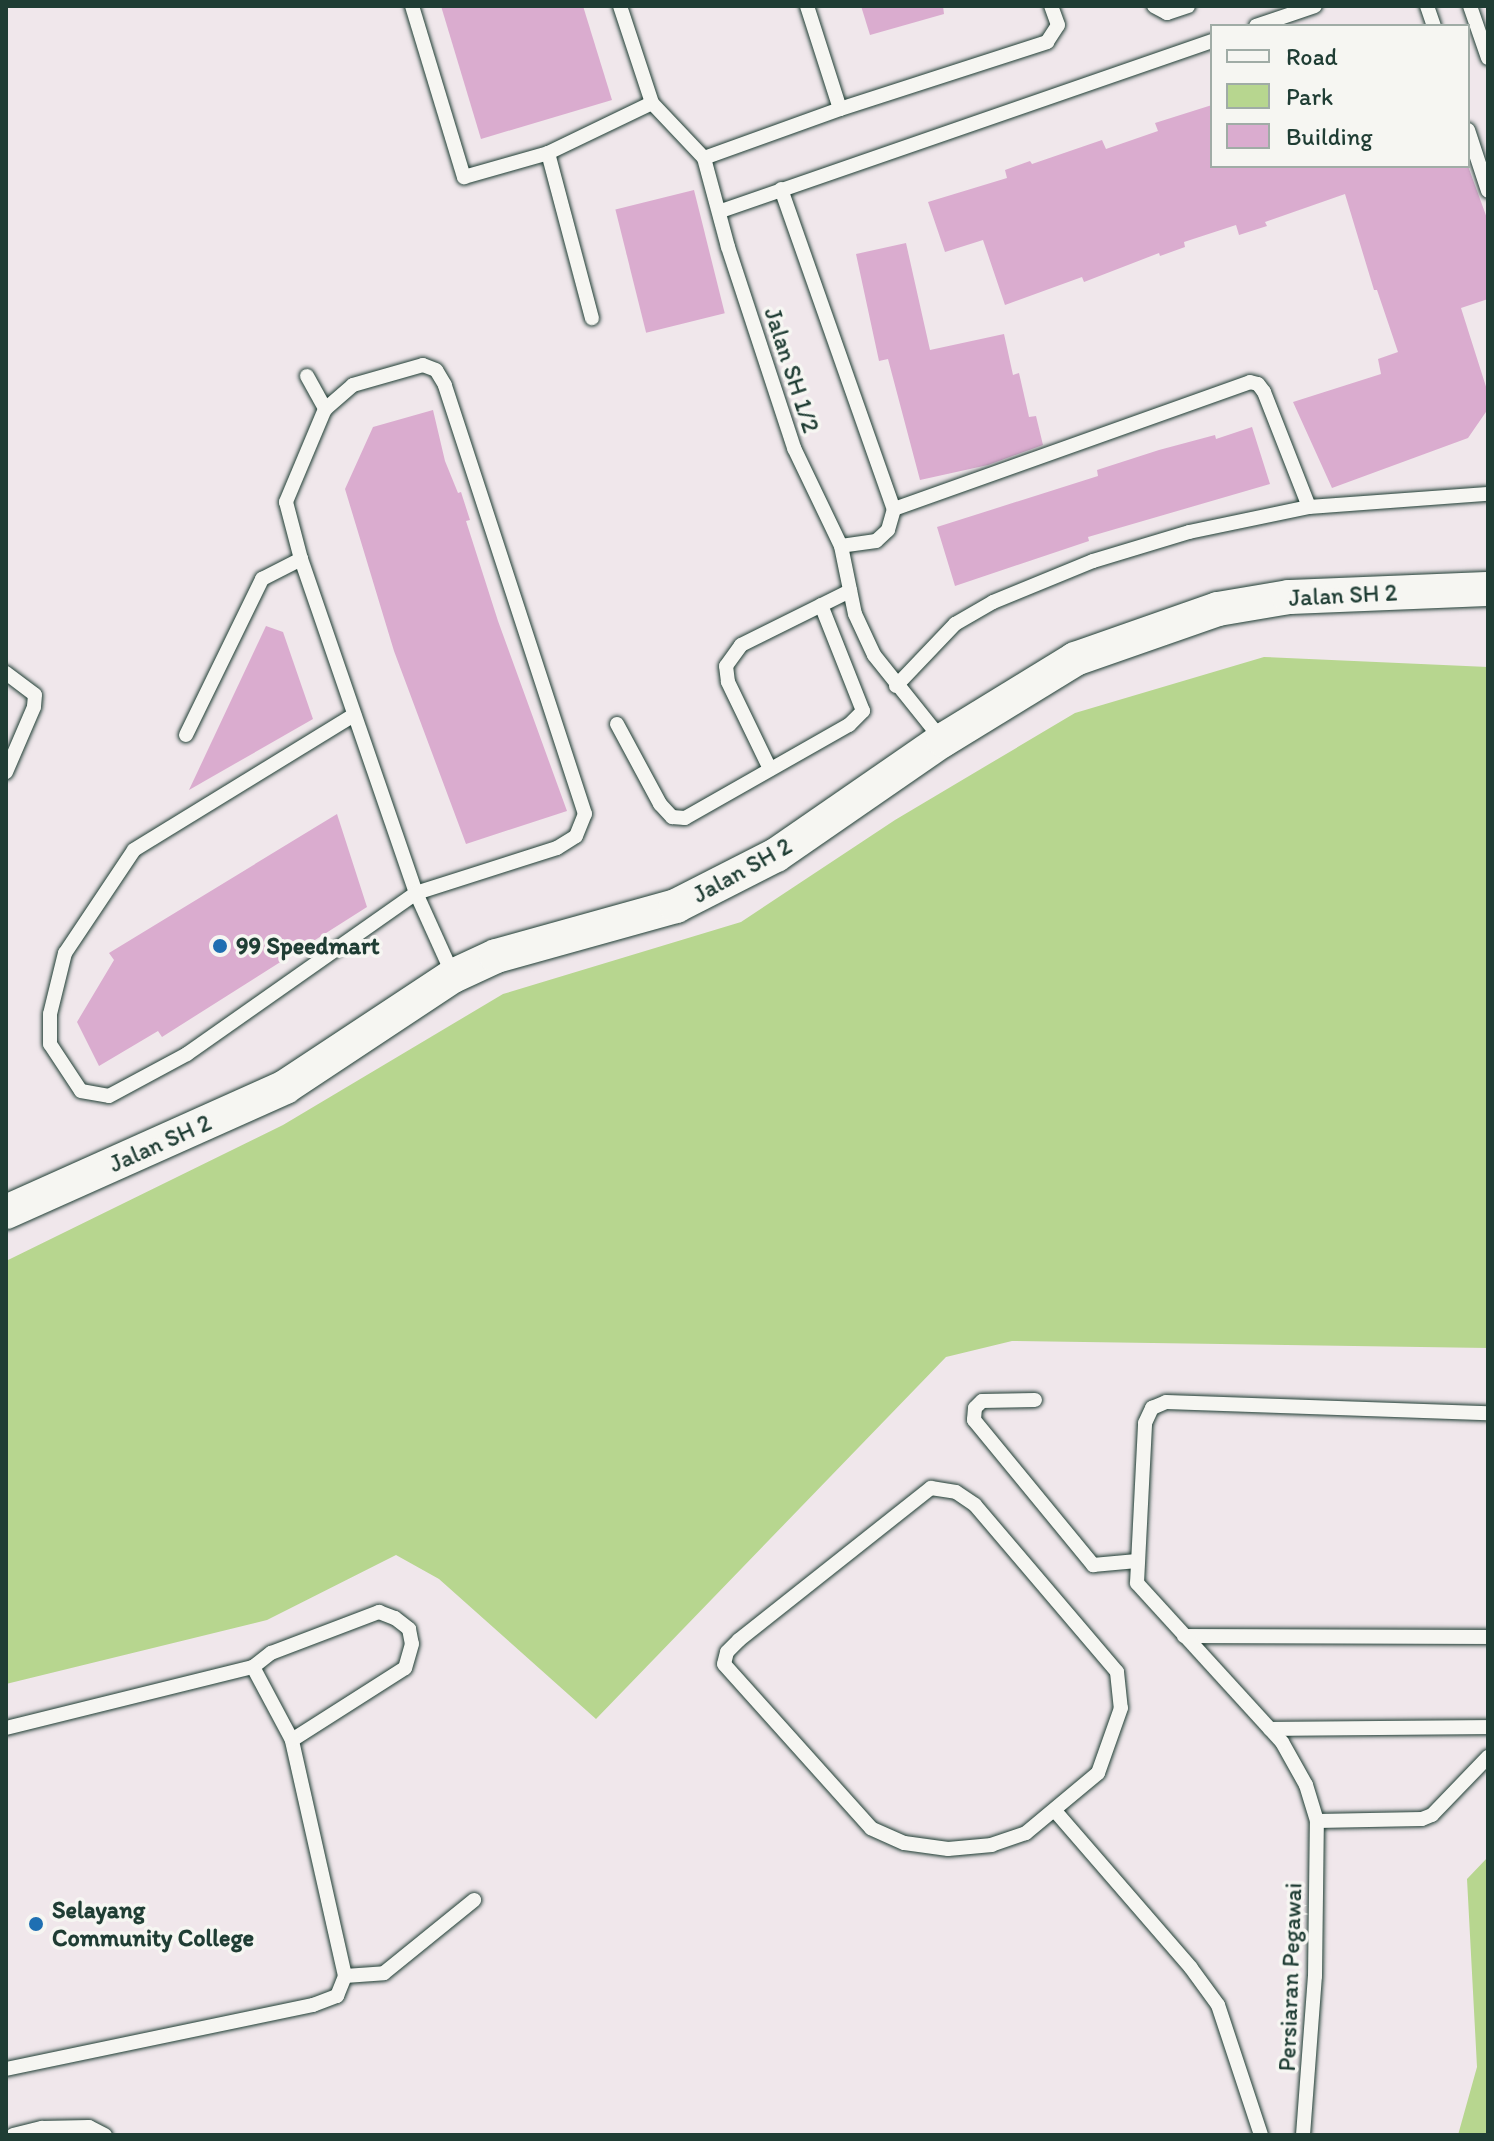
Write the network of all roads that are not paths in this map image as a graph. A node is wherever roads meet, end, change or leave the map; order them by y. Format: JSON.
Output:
{"nodes":[{"id":1,"x":412,"y":6,"type":"edge"},
{"id":2,"x":620,"y":6,"type":"edge"},
{"id":3,"x":807,"y":6,"type":"edge"},
{"id":4,"x":1051,"y":6,"type":"edge"},
{"id":5,"x":1154,"y":6,"type":"edge"},
{"id":6,"x":1188,"y":6,"type":"edge"},
{"id":7,"x":1315,"y":6,"type":"edge"},
{"id":8,"x":1470,"y":6,"type":"edge"},
{"id":9,"x":1262,"y":24,"type":"edge"},
{"id":10,"x":1210,"y":42,"type":"edge"},
{"id":11,"x":1488,"y":58,"type":"edge"},
{"id":12,"x":652,"y":103,"type":"junction"},
{"id":13,"x":840,"y":109,"type":"junction"},
{"id":14,"x":1470,"y":136,"type":"edge"},
{"id":15,"x":548,"y":153,"type":"junction"},
{"id":16,"x":704,"y":158,"type":"junction"},
{"id":17,"x":781,"y":189,"type":"junction"},
{"id":18,"x":1488,"y":191,"type":"edge"},
{"id":19,"x":721,"y":211,"type":"junction"},
{"id":20,"x":592,"y":318,"type":"dead end"},
{"id":21,"x":307,"y":376,"type":"dead end"},
{"id":22,"x":325,"y":409,"type":"junction"},
{"id":23,"x":1488,"y":494,"type":"edge"},
{"id":24,"x":1309,"y":507,"type":"junction"},
{"id":25,"x":894,"y":509,"type":"junction"},
{"id":26,"x":841,"y":546,"type":"junction"},
{"id":27,"x":301,"y":559,"type":"junction"},
{"id":28,"x":1488,"y":589,"type":"edge"},
{"id":29,"x":850,"y":591,"type":"junction"},
{"id":30,"x":821,"y":605,"type":"junction"},
{"id":31,"x":6,"y":673,"type":"edge"},
{"id":32,"x":896,"y":686,"type":"junction"},
{"id":33,"x":354,"y":715,"type":"junction"},
{"id":34,"x":617,"y":724,"type":"dead end"},
{"id":35,"x":186,"y":735,"type":"dead end"},
{"id":36,"x":943,"y":740,"type":"junction"},
{"id":37,"x":770,"y":769,"type":"junction"},
{"id":38,"x":6,"y":772,"type":"edge"},
{"id":39,"x":416,"y":893,"type":"junction"},
{"id":40,"x":453,"y":976,"type":"junction"},
{"id":41,"x":6,"y":1212,"type":"edge"},
{"id":42,"x":1035,"y":1400,"type":"dead end"},
{"id":43,"x":1488,"y":1413,"type":"edge"},
{"id":44,"x":1137,"y":1561,"type":"junction"},
{"id":45,"x":1184,"y":1636,"type":"junction"},
{"id":46,"x":1488,"y":1637,"type":"edge"},
{"id":47,"x":253,"y":1667,"type":"junction"},
{"id":48,"x":1488,"y":1727,"type":"edge"},
{"id":49,"x":6,"y":1728,"type":"edge"},
{"id":50,"x":1270,"y":1729,"type":"junction"},
{"id":51,"x":292,"y":1740,"type":"junction"},
{"id":52,"x":1488,"y":1757,"type":"edge"},
{"id":53,"x":1056,"y":1812,"type":"junction"},
{"id":54,"x":1317,"y":1821,"type":"junction"},
{"id":55,"x":474,"y":1900,"type":"dead end"},
{"id":56,"x":345,"y":1976,"type":"junction"},
{"id":57,"x":6,"y":2069,"type":"edge"},
{"id":58,"x":42,"y":2132,"type":"edge"},
{"id":59,"x":13,"y":2135,"type":"edge"},
{"id":60,"x":105,"y":2135,"type":"edge"},
{"id":61,"x":1261,"y":2135,"type":"edge"},
{"id":62,"x":1303,"y":2135,"type":"edge"}],
"edges":[{"from":1,"to":15,"type":"lane"},
{"from":2,"to":12,"type":"lane","name":"Jalan SH 1/2"},
{"from":3,"to":13,"type":"lane"},
{"from":4,"to":13,"type":"lane"},
{"from":5,"to":6,"type":"lane"},
{"from":7,"to":9,"type":"lane"},
{"from":8,"to":11,"type":"lane"},
{"from":10,"to":17,"type":"lane"},
{"from":12,"to":15,"type":"lane"},
{"from":12,"to":16,"type":"lane","name":"Jalan SH 1/2"},
{"from":13,"to":16,"type":"lane"},
{"from":14,"to":18,"type":"lane"},
{"from":15,"to":20,"type":"lane"},
{"from":16,"to":19,"type":"lane","name":"Jalan SH 1/2"},
{"from":17,"to":19,"type":"lane"},
{"from":17,"to":25,"type":"lane"},
{"from":19,"to":26,"type":"lane","name":"Jalan SH 1/2"},
{"from":21,"to":22,"type":"lane"},
{"from":22,"to":27,"type":"lane"},
{"from":22,"to":39,"type":"lane"},
{"from":23,"to":24,"type":"lane"},
{"from":24,"to":25,"type":"lane"},
{"from":24,"to":32,"type":"lane"},
{"from":25,"to":26,"type":"lane"},
{"from":26,"to":29,"type":"lane","name":"Jalan SH 1/2"},
{"from":27,"to":33,"type":"lane"},
{"from":27,"to":35,"type":"lane"},
{"from":28,"to":36,"type":"street","name":"Jalan SH 2"},
{"from":29,"to":30,"type":"lane"},
{"from":29,"to":32,"type":"lane","name":"Jalan SH 1/2"},
{"from":30,"to":37,"type":"lane"},
{"from":30,"to":37,"type":"lane"},
{"from":31,"to":38,"type":"lane"},
{"from":32,"to":36,"type":"lane","name":"Jalan SH 1/2"},
{"from":33,"to":39,"type":"lane"},
{"from":33,"to":39,"type":"lane"},
{"from":34,"to":37,"type":"lane"},
{"from":36,"to":40,"type":"street","name":"Jalan SH 2"},
{"from":39,"to":40,"type":"lane"},
{"from":40,"to":41,"type":"street","name":"Jalan SH 2"},
{"from":42,"to":44,"type":"lane"},
{"from":43,"to":44,"type":"lane"},
{"from":44,"to":45,"type":"lane","name":"Persiaran Pegawai"},
{"from":45,"to":46,"type":"lane"},
{"from":45,"to":50,"type":"lane","name":"Persiaran Pegawai"},
{"from":47,"to":49,"type":"lane"},
{"from":47,"to":51,"type":"lane"},
{"from":47,"to":51,"type":"lane"},
{"from":48,"to":50,"type":"lane"},
{"from":50,"to":54,"type":"lane","name":"Persiaran Pegawai"},
{"from":51,"to":56,"type":"lane"},
{"from":52,"to":54,"type":"lane"},
{"from":53,"to":53,"type":"lane"},
{"from":53,"to":61,"type":"lane"},
{"from":54,"to":62,"type":"lane","name":"Persiaran Pegawai"},
{"from":55,"to":56,"type":"lane"},
{"from":56,"to":57,"type":"lane"},
{"from":58,"to":59,"type":"lane"},
{"from":58,"to":60,"type":"lane"}]}
